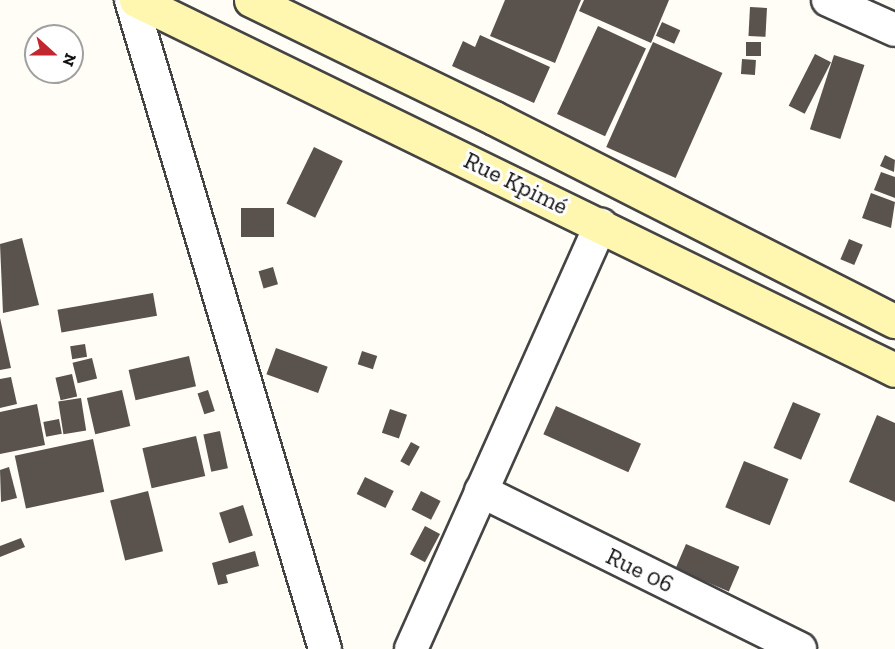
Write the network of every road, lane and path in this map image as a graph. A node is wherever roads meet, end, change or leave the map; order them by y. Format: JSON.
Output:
{"nodes":[{"id":1,"x":130,"y":0,"type":"edge"},
{"id":2,"x":136,"y":0,"type":"edge"},
{"id":3,"x":250,"y":0,"type":"edge"},
{"id":4,"x":828,"y":0,"type":"edge"},
{"id":5,"x":895,"y":30,"type":"edge"},
{"id":6,"x":601,"y":225,"type":"junction"},
{"id":7,"x":895,"y":321,"type":"edge"},
{"id":8,"x":895,"y":370,"type":"edge"},
{"id":9,"x":481,"y":491,"type":"junction"},
{"id":10,"x":325,"y":649,"type":"edge"},
{"id":11,"x":411,"y":649,"type":"edge"},
{"id":12,"x":800,"y":649,"type":"edge"}],
"edges":[{"from":1,"to":10,"type":"street"},
{"from":2,"to":6,"type":"main road","name":"Rue Kpimé"},
{"from":3,"to":7,"type":"main road","name":"Rue Kpimé"},
{"from":4,"to":5,"type":"street"},
{"from":6,"to":8,"type":"main road","name":"Rue Kpimé"},
{"from":6,"to":9,"type":"street"},
{"from":9,"to":11,"type":"street"},
{"from":9,"to":12,"type":"street","name":"Rue 06"}]}
